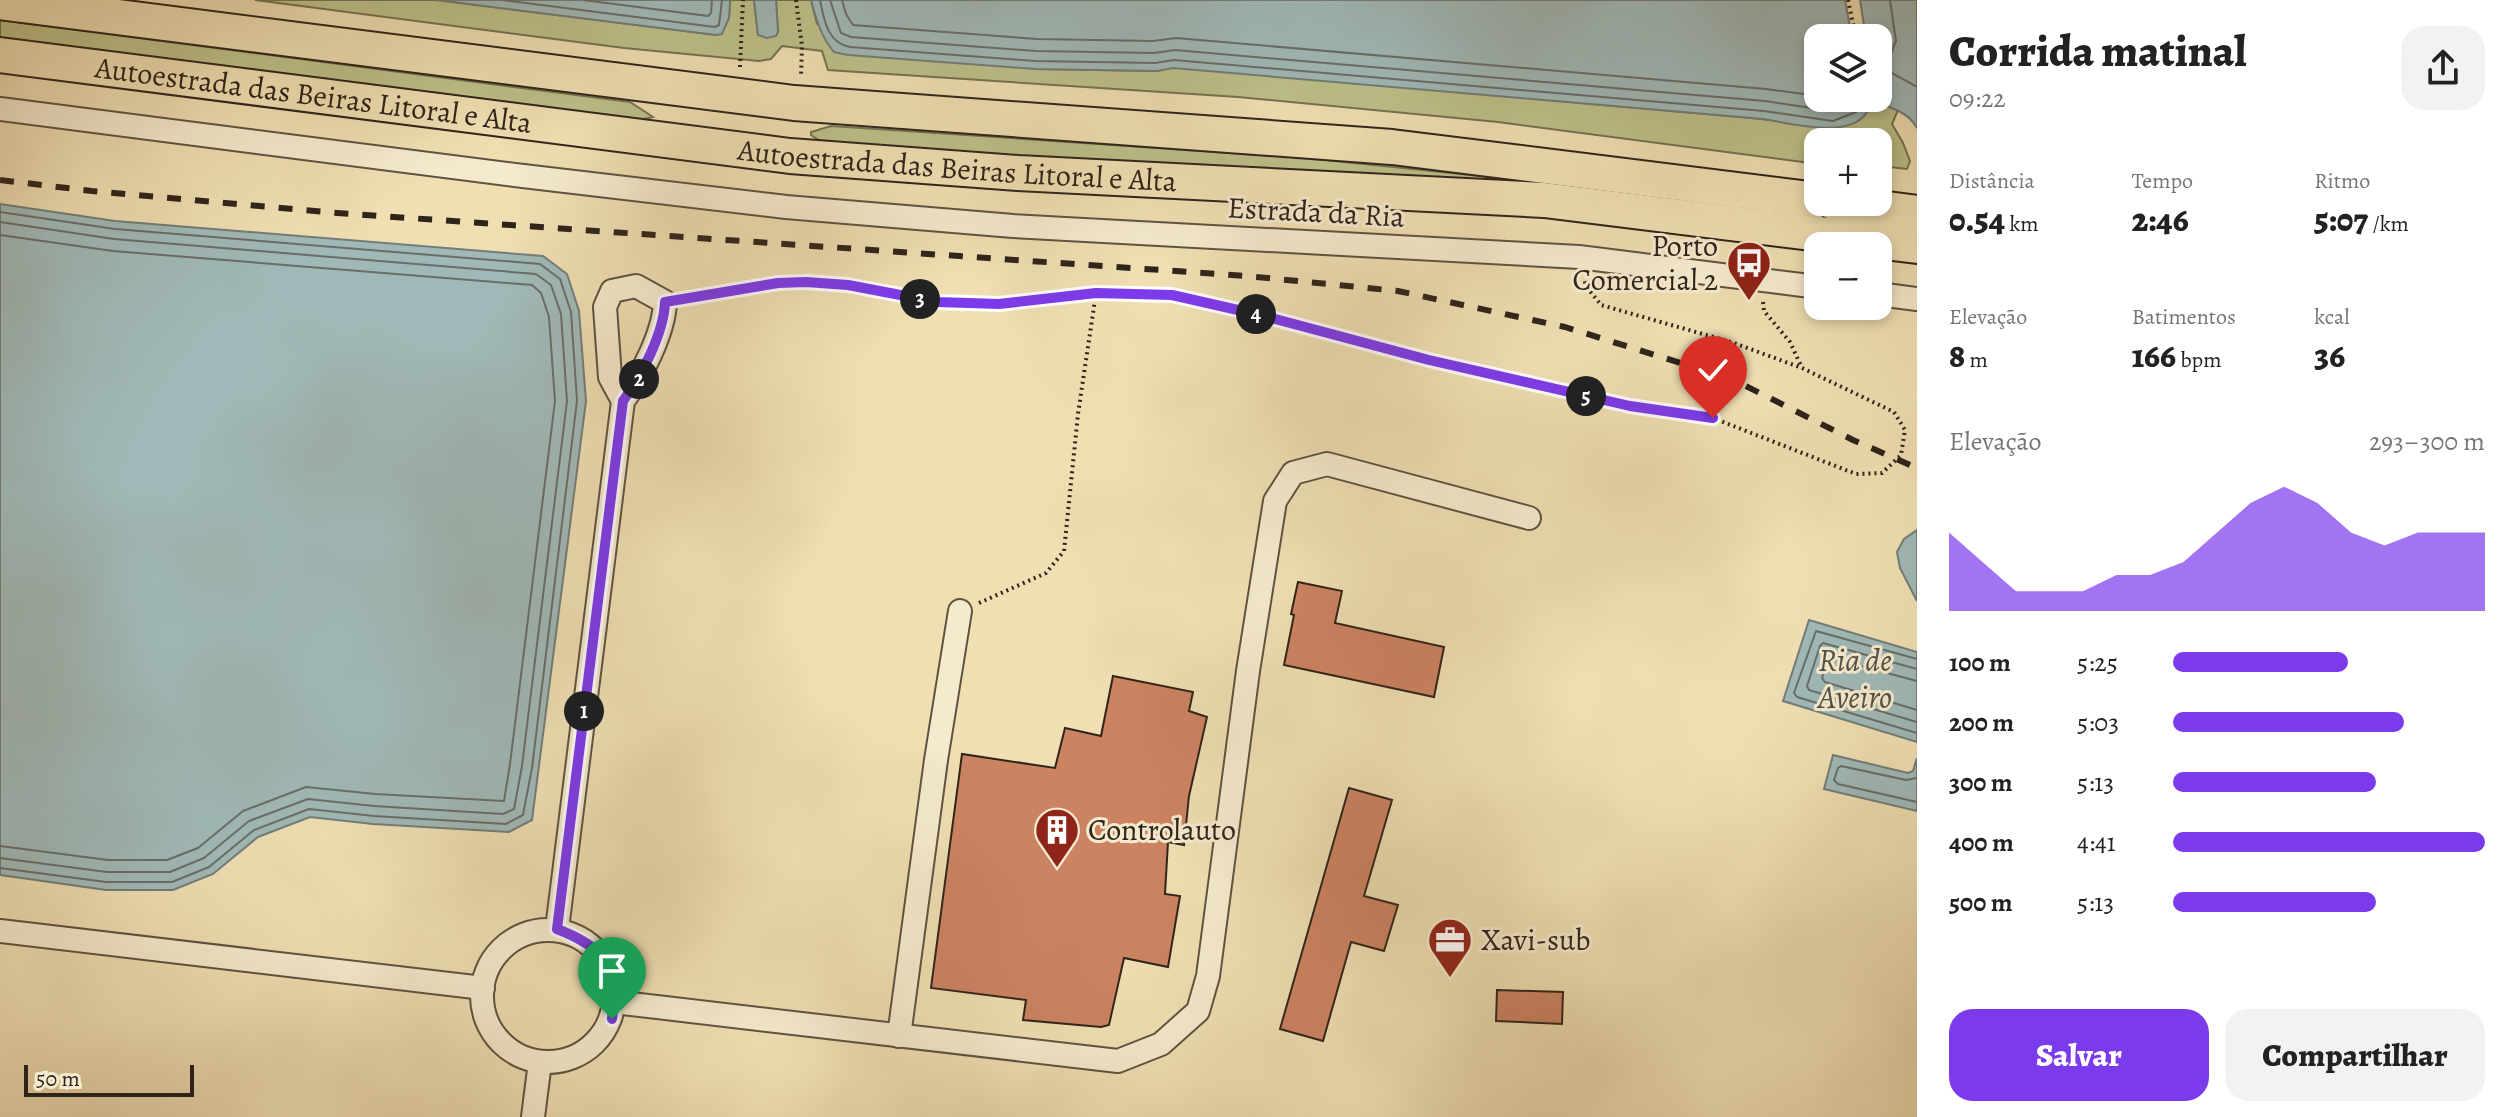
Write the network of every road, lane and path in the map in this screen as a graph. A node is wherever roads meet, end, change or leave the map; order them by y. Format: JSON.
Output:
{"nodes":[{"id":1,"x":743,"y":0,"type":"edge"},
{"id":2,"x":796,"y":0,"type":"edge"},
{"id":3,"x":1848,"y":0,"type":"edge"},
{"id":4,"x":0,"y":2,"type":"edge"},
{"id":5,"x":1853,"y":24,"type":"edge"},
{"id":6,"x":0,"y":55,"type":"edge"},
{"id":7,"x":740,"y":67,"type":"dead end"},
{"id":8,"x":801,"y":75,"type":"dead end"},
{"id":9,"x":0,"y":109,"type":"edge"},
{"id":10,"x":1804,"y":198,"type":"edge"},
{"id":11,"x":1892,"y":210,"type":"edge"},
{"id":12,"x":1917,"y":213,"type":"edge"},
{"id":13,"x":1917,"y":246,"type":"edge"},
{"id":14,"x":1579,"y":257,"type":"junction"},
{"id":15,"x":1761,"y":280,"type":"junction"},
{"id":16,"x":1804,"y":285,"type":"edge"},
{"id":17,"x":1096,"y":293,"type":"junction"},
{"id":18,"x":1892,"y":296,"type":"edge"},
{"id":19,"x":1917,"y":299,"type":"edge"},
{"id":20,"x":665,"y":302,"type":"junction"},
{"id":21,"x":1802,"y":368,"type":"junction"},
{"id":22,"x":623,"y":401,"type":"junction"},
{"id":23,"x":1529,"y":518,"type":"dead end"},
{"id":24,"x":960,"y":611,"type":"joint"},
{"id":25,"x":557,"y":929,"type":"junction"},
{"id":26,"x":0,"y":931,"type":"edge"},
{"id":27,"x":483,"y":988,"type":"junction"},
{"id":28,"x":614,"y":1002,"type":"junction"},
{"id":29,"x":899,"y":1036,"type":"junction"},
{"id":30,"x":540,"y":1062,"type":"junction"},
{"id":31,"x":533,"y":1117,"type":"edge"}],
"edges":[{"from":1,"to":7,"type":"path"},
{"from":2,"to":8,"type":"path"},
{"from":3,"to":5,"type":"path"},
{"from":4,"to":10,"type":"highway","name":"Autoestrada das Beiras Litoral e Alta"},
{"from":6,"to":13,"type":"highway","name":"Autoestrada das Beiras Litoral e Alta"},
{"from":9,"to":14,"type":"street","name":"Estrada da Ria"},
{"from":11,"to":12,"type":"highway"},
{"from":14,"to":15,"type":"street","name":"Estrada da Ria"},
{"from":14,"to":21,"type":"path"},
{"from":15,"to":16,"type":"street","name":"Estrada da Ria"},
{"from":15,"to":21,"type":"path"},
{"from":17,"to":20,"type":"path"},
{"from":17,"to":21,"type":"path"},
{"from":17,"to":24,"type":"path"},
{"from":18,"to":19,"type":"street"},
{"from":20,"to":22,"type":"street"},
{"from":20,"to":22,"type":"street"},
{"from":22,"to":25,"type":"street"},
{"from":23,"to":29,"type":"street"},
{"from":24,"to":29,"type":"street"},
{"from":25,"to":27,"type":"street"},
{"from":25,"to":28,"type":"street"},
{"from":26,"to":27,"type":"street"},
{"from":27,"to":30,"type":"street"},
{"from":28,"to":29,"type":"street"},
{"from":28,"to":30,"type":"street"},
{"from":30,"to":31,"type":"street"}]}
